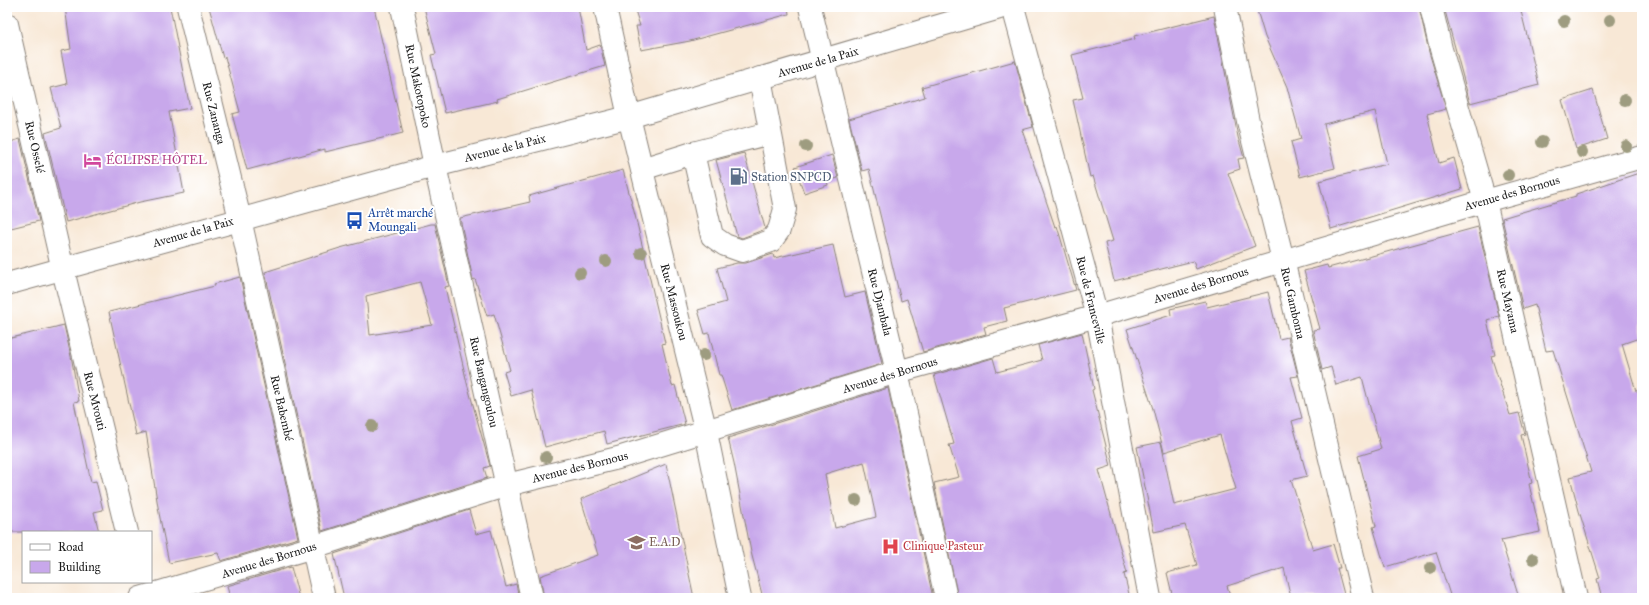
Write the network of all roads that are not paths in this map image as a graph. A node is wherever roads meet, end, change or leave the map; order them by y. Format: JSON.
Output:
{"nodes":[{"id":1,"x":188,"y":7,"type":"edge"},
{"id":2,"x":402,"y":7,"type":"edge"},
{"id":3,"x":605,"y":7,"type":"edge"},
{"id":4,"x":810,"y":7,"type":"edge"},
{"id":5,"x":1003,"y":7,"type":"edge"},
{"id":6,"x":1013,"y":7,"type":"edge"},
{"id":7,"x":1225,"y":7,"type":"edge"},
{"id":8,"x":1432,"y":7,"type":"edge"},
{"id":9,"x":7,"y":24,"type":"edge"},
{"id":10,"x":822,"y":60,"type":"junction"},
{"id":11,"x":760,"y":78,"type":"junction"},
{"id":12,"x":629,"y":117,"type":"junction"},
{"id":13,"x":770,"y":133,"type":"junction"},
{"id":14,"x":693,"y":153,"type":"junction"},
{"id":15,"x":1642,"y":156,"type":"edge"},
{"id":16,"x":435,"y":166,"type":"junction"},
{"id":17,"x":642,"y":169,"type":"junction"},
{"id":18,"x":1485,"y":201,"type":"junction"},
{"id":19,"x":240,"y":219,"type":"junction"},
{"id":20,"x":1283,"y":260,"type":"junction"},
{"id":21,"x":63,"y":270,"type":"junction"},
{"id":22,"x":7,"y":284,"type":"edge"},
{"id":23,"x":1097,"y":316,"type":"junction"},
{"id":24,"x":897,"y":372,"type":"junction"},
{"id":25,"x":706,"y":432,"type":"junction"},
{"id":26,"x":507,"y":485,"type":"junction"},
{"id":27,"x":127,"y":531,"type":"edge"},
{"id":28,"x":313,"y":547,"type":"junction"},
{"id":29,"x":141,"y":594,"type":"edge"},
{"id":30,"x":324,"y":598,"type":"edge"},
{"id":31,"x":532,"y":598,"type":"edge"},
{"id":32,"x":740,"y":598,"type":"edge"},
{"id":33,"x":946,"y":598,"type":"edge"},
{"id":34,"x":1150,"y":598,"type":"edge"},
{"id":35,"x":1363,"y":598,"type":"edge"},
{"id":36,"x":1576,"y":598,"type":"edge"}],
"edges":[{"from":1,"to":19,"type":"street","name":"Rue Zananga"},
{"from":2,"to":16,"type":"street","name":"Rue Makotopoko"},
{"from":3,"to":12,"type":"street","name":"Rue Massoukou"},
{"from":4,"to":10,"type":"street","name":"Rue Djambala"},
{"from":5,"to":10,"type":"street","name":"Avenue de la Paix"},
{"from":6,"to":23,"type":"street","name":"Rue de Franceville"},
{"from":7,"to":20,"type":"street","name":"Rue Gamboma"},
{"from":8,"to":18,"type":"street","name":"Rue Mayama"},
{"from":9,"to":21,"type":"street","name":"Rue Osselé"},
{"from":10,"to":11,"type":"street","name":"Avenue de la Paix"},
{"from":10,"to":24,"type":"street","name":"Rue Djambala"},
{"from":11,"to":12,"type":"street","name":"Avenue de la Paix"},
{"from":11,"to":13,"type":"street"},
{"from":12,"to":16,"type":"street","name":"Avenue de la Paix"},
{"from":12,"to":17,"type":"street","name":"Rue Massoukou"},
{"from":13,"to":14,"type":"street"},
{"from":13,"to":14,"type":"street"},
{"from":14,"to":17,"type":"street"},
{"from":15,"to":18,"type":"street","name":"Avenue des Bornous"},
{"from":16,"to":19,"type":"street","name":"Avenue de la Paix"},
{"from":16,"to":26,"type":"street","name":"Rue Bangangoulou"},
{"from":17,"to":25,"type":"street","name":"Rue Massoukou"},
{"from":18,"to":20,"type":"street","name":"Avenue des Bornous"},
{"from":18,"to":36,"type":"street","name":"Rue Mayama"},
{"from":19,"to":21,"type":"street","name":"Avenue de la Paix"},
{"from":19,"to":28,"type":"street","name":"Rue Babembé"},
{"from":20,"to":23,"type":"street","name":"Avenue des Bornous"},
{"from":20,"to":35,"type":"street","name":"Rue Gamboma"},
{"from":21,"to":22,"type":"street","name":"Avenue de la Paix"},
{"from":21,"to":27,"type":"street","name":"Rue Mvouti"},
{"from":23,"to":24,"type":"street","name":"Avenue des Bornous"},
{"from":23,"to":34,"type":"street","name":"Rue de Franceville"},
{"from":24,"to":25,"type":"street","name":"Avenue des Bornous"},
{"from":24,"to":33,"type":"street","name":"Rue Djambala"},
{"from":25,"to":26,"type":"street","name":"Avenue des Bornous"},
{"from":25,"to":32,"type":"street","name":"Rue Massoukou"},
{"from":26,"to":28,"type":"street","name":"Avenue des Bornous"},
{"from":26,"to":31,"type":"street","name":"Rue Bangangoulou"},
{"from":28,"to":29,"type":"street","name":"Avenue des Bornous"},
{"from":28,"to":30,"type":"street","name":"Rue Babembé"}]}
